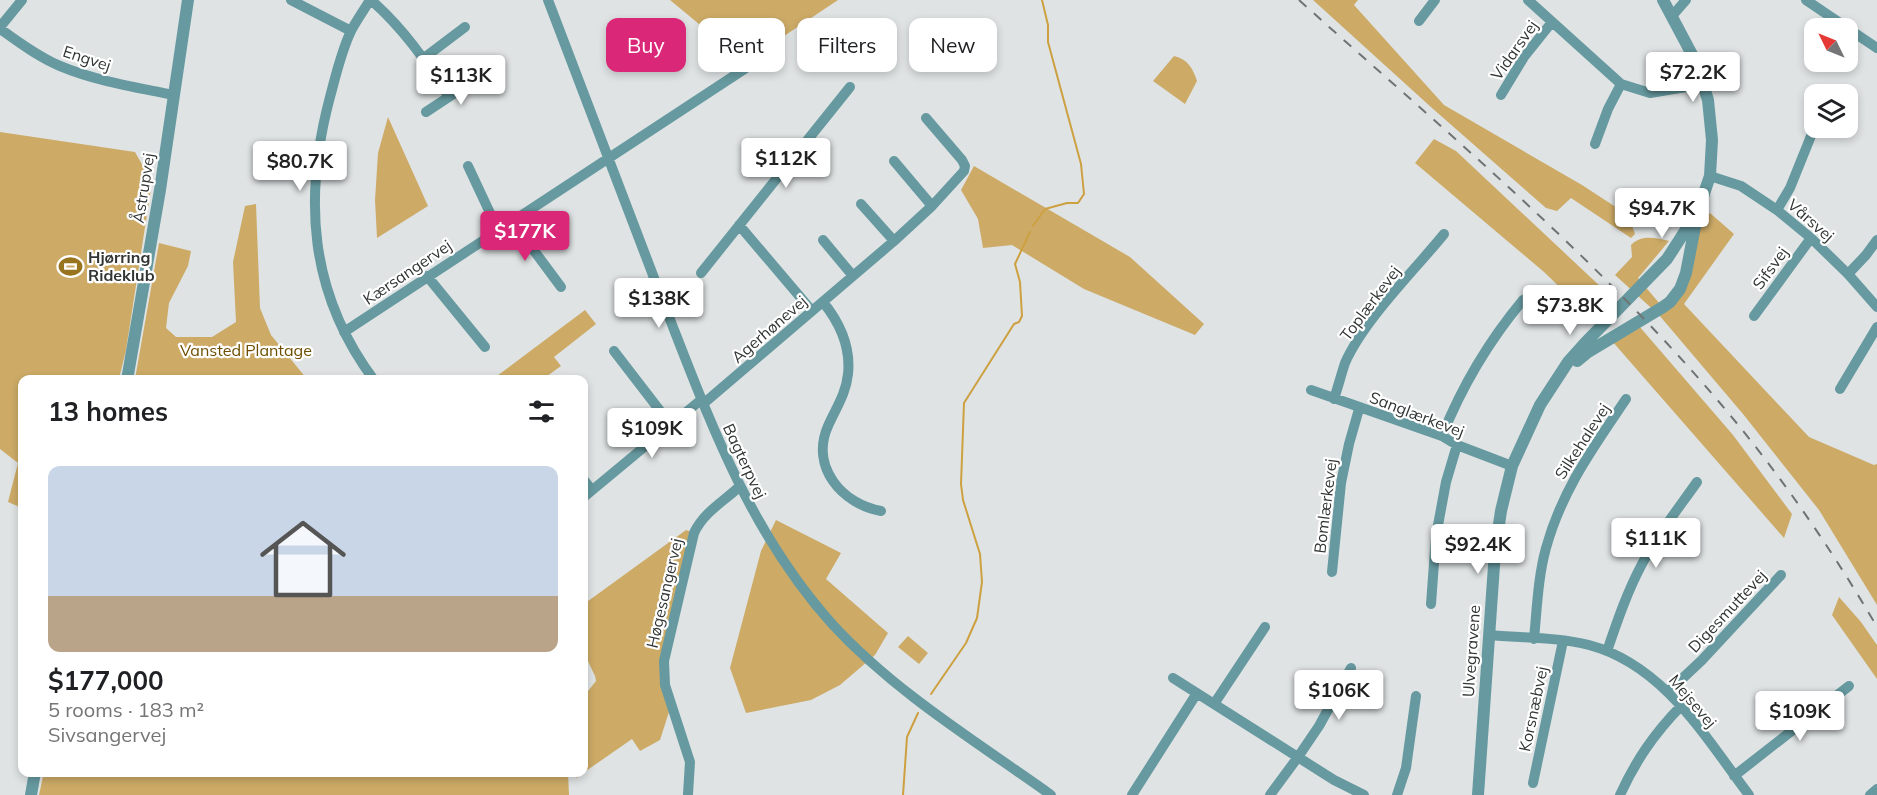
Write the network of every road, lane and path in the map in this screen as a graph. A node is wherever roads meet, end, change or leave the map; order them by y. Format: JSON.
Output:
{"nodes":[{"id":1,"x":22,"y":0,"type":"edge"},
{"id":2,"x":188,"y":0,"type":"edge"},
{"id":3,"x":291,"y":0,"type":"edge"},
{"id":4,"x":370,"y":0,"type":"edge"},
{"id":5,"x":548,"y":0,"type":"edge"},
{"id":6,"x":1435,"y":0,"type":"edge"},
{"id":7,"x":1528,"y":0,"type":"edge"},
{"id":8,"x":1663,"y":0,"type":"edge"},
{"id":9,"x":1686,"y":0,"type":"edge"},
{"id":10,"x":1806,"y":0,"type":"edge"},
{"id":11,"x":1672,"y":16,"type":"junction"},
{"id":12,"x":1419,"y":21,"type":"dead end"},
{"id":13,"x":1552,"y":22,"type":"junction"},
{"id":14,"x":465,"y":27,"type":"dead end"},
{"id":15,"x":0,"y":28,"type":"edge"},
{"id":16,"x":351,"y":31,"type":"junction"},
{"id":17,"x":1876,"y":44,"type":"edge"},
{"id":18,"x":424,"y":58,"type":"junction"},
{"id":19,"x":740,"y":72,"type":"edge"},
{"id":20,"x":479,"y":77,"type":"dead end"},
{"id":21,"x":1621,"y":84,"type":"junction"},
{"id":22,"x":1704,"y":84,"type":"junction"},
{"id":23,"x":850,"y":87,"type":"dead end"},
{"id":24,"x":173,"y":95,"type":"junction"},
{"id":25,"x":1501,"y":95,"type":"dead end"},
{"id":26,"x":449,"y":97,"type":"junction"},
{"id":27,"x":426,"y":112,"type":"dead end"},
{"id":28,"x":926,"y":118,"type":"dead end"},
{"id":29,"x":1810,"y":138,"type":"edge"},
{"id":30,"x":1595,"y":144,"type":"dead end"},
{"id":31,"x":607,"y":159,"type":"junction"},
{"id":32,"x":894,"y":161,"type":"dead end"},
{"id":33,"x":468,"y":166,"type":"dead end"},
{"id":34,"x":1710,"y":176,"type":"junction"},
{"id":35,"x":861,"y":204,"type":"dead end"},
{"id":36,"x":932,"y":206,"type":"junction"},
{"id":37,"x":1778,"y":210,"type":"junction"},
{"id":38,"x":1698,"y":211,"type":"junction"},
{"id":39,"x":512,"y":221,"type":"junction"},
{"id":40,"x":739,"y":225,"type":"junction"},
{"id":41,"x":498,"y":230,"type":"junction"},
{"id":42,"x":1444,"y":234,"type":"dead end"},
{"id":43,"x":1811,"y":238,"type":"junction"},
{"id":44,"x":823,"y":240,"type":"dead end"},
{"id":45,"x":1877,"y":240,"type":"edge"},
{"id":46,"x":894,"y":241,"type":"junction"},
{"id":47,"x":701,"y":273,"type":"dead end"},
{"id":48,"x":1848,"y":274,"type":"junction"},
{"id":49,"x":427,"y":276,"type":"junction"},
{"id":50,"x":854,"y":276,"type":"junction"},
{"id":51,"x":561,"y":286,"type":"dead end"},
{"id":52,"x":1522,"y":300,"type":"dead end"},
{"id":53,"x":823,"y":302,"type":"junction"},
{"id":54,"x":1877,"y":307,"type":"edge"},
{"id":55,"x":812,"y":311,"type":"junction"},
{"id":56,"x":1754,"y":316,"type":"dead end"},
{"id":57,"x":1877,"y":327,"type":"edge"},
{"id":58,"x":344,"y":332,"type":"junction"},
{"id":59,"x":485,"y":347,"type":"dead end"},
{"id":60,"x":614,"y":351,"type":"dead end"},
{"id":61,"x":128,"y":375,"type":"edge"},
{"id":62,"x":370,"y":375,"type":"edge"},
{"id":63,"x":1558,"y":378,"type":"junction"},
{"id":64,"x":1840,"y":389,"type":"dead end"},
{"id":65,"x":1311,"y":390,"type":"dead end"},
{"id":66,"x":1334,"y":399,"type":"junction"},
{"id":67,"x":1626,"y":399,"type":"dead end"},
{"id":68,"x":703,"y":402,"type":"junction"},
{"id":69,"x":1359,"y":409,"type":"junction"},
{"id":70,"x":671,"y":425,"type":"junction"},
{"id":71,"x":1442,"y":436,"type":"junction"},
{"id":72,"x":1457,"y":445,"type":"junction"},
{"id":73,"x":1512,"y":466,"type":"junction"},
{"id":74,"x":1697,"y":482,"type":"dead end"},
{"id":75,"x":739,"y":487,"type":"junction"},
{"id":76,"x":588,"y":494,"type":"edge"},
{"id":77,"x":881,"y":511,"type":"dead end"},
{"id":78,"x":1332,"y":572,"type":"dead end"},
{"id":79,"x":1781,"y":575,"type":"dead end"},
{"id":80,"x":1431,"y":603,"type":"dead end"},
{"id":81,"x":1264,"y":627,"type":"dead end"},
{"id":82,"x":1489,"y":635,"type":"junction"},
{"id":83,"x":1534,"y":639,"type":"junction"},
{"id":84,"x":1563,"y":641,"type":"junction"},
{"id":85,"x":1606,"y":651,"type":"junction"},
{"id":86,"x":1351,"y":668,"type":"dead end"},
{"id":87,"x":1173,"y":678,"type":"dead end"},
{"id":88,"x":1849,"y":686,"type":"dead end"},
{"id":89,"x":1668,"y":692,"type":"junction"},
{"id":90,"x":1197,"y":693,"type":"junction"},
{"id":91,"x":1416,"y":696,"type":"dead end"},
{"id":92,"x":1214,"y":704,"type":"junction"},
{"id":93,"x":1681,"y":706,"type":"junction"},
{"id":94,"x":1299,"y":757,"type":"junction"},
{"id":95,"x":1734,"y":776,"type":"junction"},
{"id":96,"x":34,"y":777,"type":"edge"},
{"id":97,"x":1533,"y":783,"type":"dead end"},
{"id":98,"x":1877,"y":789,"type":"edge"},
{"id":99,"x":688,"y":794,"type":"edge"},
{"id":100,"x":31,"y":795,"type":"edge"},
{"id":101,"x":1052,"y":795,"type":"edge"},
{"id":102,"x":1132,"y":795,"type":"edge"},
{"id":103,"x":1269,"y":795,"type":"edge"},
{"id":104,"x":1364,"y":795,"type":"edge"},
{"id":105,"x":1397,"y":795,"type":"edge"},
{"id":106,"x":1478,"y":795,"type":"edge"},
{"id":107,"x":1620,"y":795,"type":"edge"},
{"id":108,"x":1749,"y":795,"type":"edge"},
{"id":109,"x":1870,"y":795,"type":"edge"}],
"edges":[{"from":1,"to":15,"type":"street"},
{"from":2,"to":24,"type":"street","name":"Åstrupvej"},
{"from":3,"to":16,"type":"street"},
{"from":4,"to":16,"type":"street"},
{"from":4,"to":18,"type":"street"},
{"from":5,"to":31,"type":"street","name":"Bagterpvej"},
{"from":6,"to":12,"type":"street"},
{"from":7,"to":13,"type":"street"},
{"from":8,"to":11,"type":"street","name":"Ulvegravene"},
{"from":9,"to":11,"type":"street"},
{"from":10,"to":17,"type":"street"},
{"from":11,"to":22,"type":"street","name":"Ulvegravene"},
{"from":13,"to":21,"type":"street"},
{"from":13,"to":25,"type":"street","name":"Vidarsvej"},
{"from":14,"to":18,"type":"street"},
{"from":15,"to":24,"type":"street","name":"Engvej"},
{"from":16,"to":58,"type":"street"},
{"from":18,"to":26,"type":"street"},
{"from":19,"to":31,"type":"street","name":"Kærsangervej"},
{"from":20,"to":26,"type":"street"},
{"from":21,"to":22,"type":"street"},
{"from":21,"to":30,"type":"street"},
{"from":22,"to":34,"type":"street","name":"Ulvegravene"},
{"from":23,"to":40,"type":"street"},
{"from":24,"to":61,"type":"street","name":"Åstrupvej"},
{"from":26,"to":27,"type":"street"},
{"from":28,"to":36,"type":"street","name":"Agerhønevej"},
{"from":29,"to":37,"type":"street"},
{"from":31,"to":39,"type":"street","name":"Kærsangervej"},
{"from":31,"to":68,"type":"street","name":"Bagterpvej"},
{"from":32,"to":36,"type":"street"},
{"from":33,"to":41,"type":"street"},
{"from":34,"to":37,"type":"street","name":"Vårsvej"},
{"from":34,"to":38,"type":"street","name":"Ulvegravene"},
{"from":35,"to":46,"type":"street"},
{"from":36,"to":46,"type":"street","name":"Agerhønevej"},
{"from":37,"to":43,"type":"street","name":"Vårsvej"},
{"from":38,"to":63,"type":"street","name":"Ulvegravene"},
{"from":38,"to":63,"type":"street","name":"Ulvegravene"},
{"from":39,"to":41,"type":"street","name":"Kærsangervej"},
{"from":39,"to":51,"type":"street"},
{"from":40,"to":47,"type":"street"},
{"from":40,"to":55,"type":"street"},
{"from":41,"to":49,"type":"street","name":"Kærsangervej"},
{"from":42,"to":66,"type":"street","name":"Toplærkevej"},
{"from":43,"to":48,"type":"street","name":"Vårsvej"},
{"from":43,"to":56,"type":"street","name":"Sifsvej"},
{"from":44,"to":50,"type":"street"},
{"from":45,"to":48,"type":"street"},
{"from":46,"to":50,"type":"street","name":"Agerhønevej"},
{"from":48,"to":54,"type":"street","name":"Vårsvej"},
{"from":49,"to":58,"type":"street","name":"Kærsangervej"},
{"from":49,"to":59,"type":"street"},
{"from":50,"to":53,"type":"street","name":"Agerhønevej"},
{"from":52,"to":71,"type":"street"},
{"from":53,"to":55,"type":"street","name":"Agerhønevej"},
{"from":53,"to":77,"type":"street"},
{"from":55,"to":68,"type":"street","name":"Agerhønevej"},
{"from":57,"to":64,"type":"street"},
{"from":58,"to":62,"type":"street"},
{"from":60,"to":70,"type":"street"},
{"from":63,"to":73,"type":"street","name":"Ulvegravene"},
{"from":65,"to":66,"type":"street","name":"Sanglærkevej"},
{"from":66,"to":69,"type":"street","name":"Sanglærkevej"},
{"from":67,"to":83,"type":"street","name":"Silkehalevej"},
{"from":68,"to":70,"type":"street","name":"Agerhønevej"},
{"from":68,"to":75,"type":"street","name":"Bagterpvej"},
{"from":69,"to":71,"type":"street","name":"Sanglærkevej"},
{"from":69,"to":78,"type":"street","name":"Bomlærkevej"},
{"from":70,"to":76,"type":"street","name":"Agerhønevej"},
{"from":71,"to":72,"type":"street","name":"Sanglærkevej"},
{"from":72,"to":73,"type":"street","name":"Sanglærkevej"},
{"from":72,"to":80,"type":"street"},
{"from":73,"to":82,"type":"street","name":"Ulvegravene"},
{"from":74,"to":85,"type":"street"},
{"from":75,"to":99,"type":"street","name":"Høgesangervej"},
{"from":75,"to":101,"type":"street","name":"Bagterpvej"},
{"from":79,"to":89,"type":"street","name":"Digesmuttevej"},
{"from":81,"to":92,"type":"street"},
{"from":82,"to":83,"type":"street","name":"Mejsevej"},
{"from":82,"to":106,"type":"street","name":"Ulvegravene"},
{"from":83,"to":84,"type":"street","name":"Mejsevej"},
{"from":84,"to":85,"type":"street","name":"Mejsevej"},
{"from":84,"to":97,"type":"street","name":"Korsnæbvej"},
{"from":85,"to":89,"type":"street","name":"Mejsevej"},
{"from":86,"to":94,"type":"street"},
{"from":87,"to":90,"type":"street"},
{"from":88,"to":95,"type":"street"},
{"from":89,"to":93,"type":"street","name":"Mejsevej"},
{"from":90,"to":92,"type":"street"},
{"from":90,"to":102,"type":"street"},
{"from":91,"to":105,"type":"street"},
{"from":92,"to":94,"type":"street"},
{"from":93,"to":95,"type":"street","name":"Mejsevej"},
{"from":93,"to":107,"type":"street"},
{"from":94,"to":103,"type":"street"},
{"from":94,"to":104,"type":"street"},
{"from":95,"to":108,"type":"street","name":"Mejsevej"},
{"from":96,"to":100,"type":"street"},
{"from":98,"to":109,"type":"street"}]}
